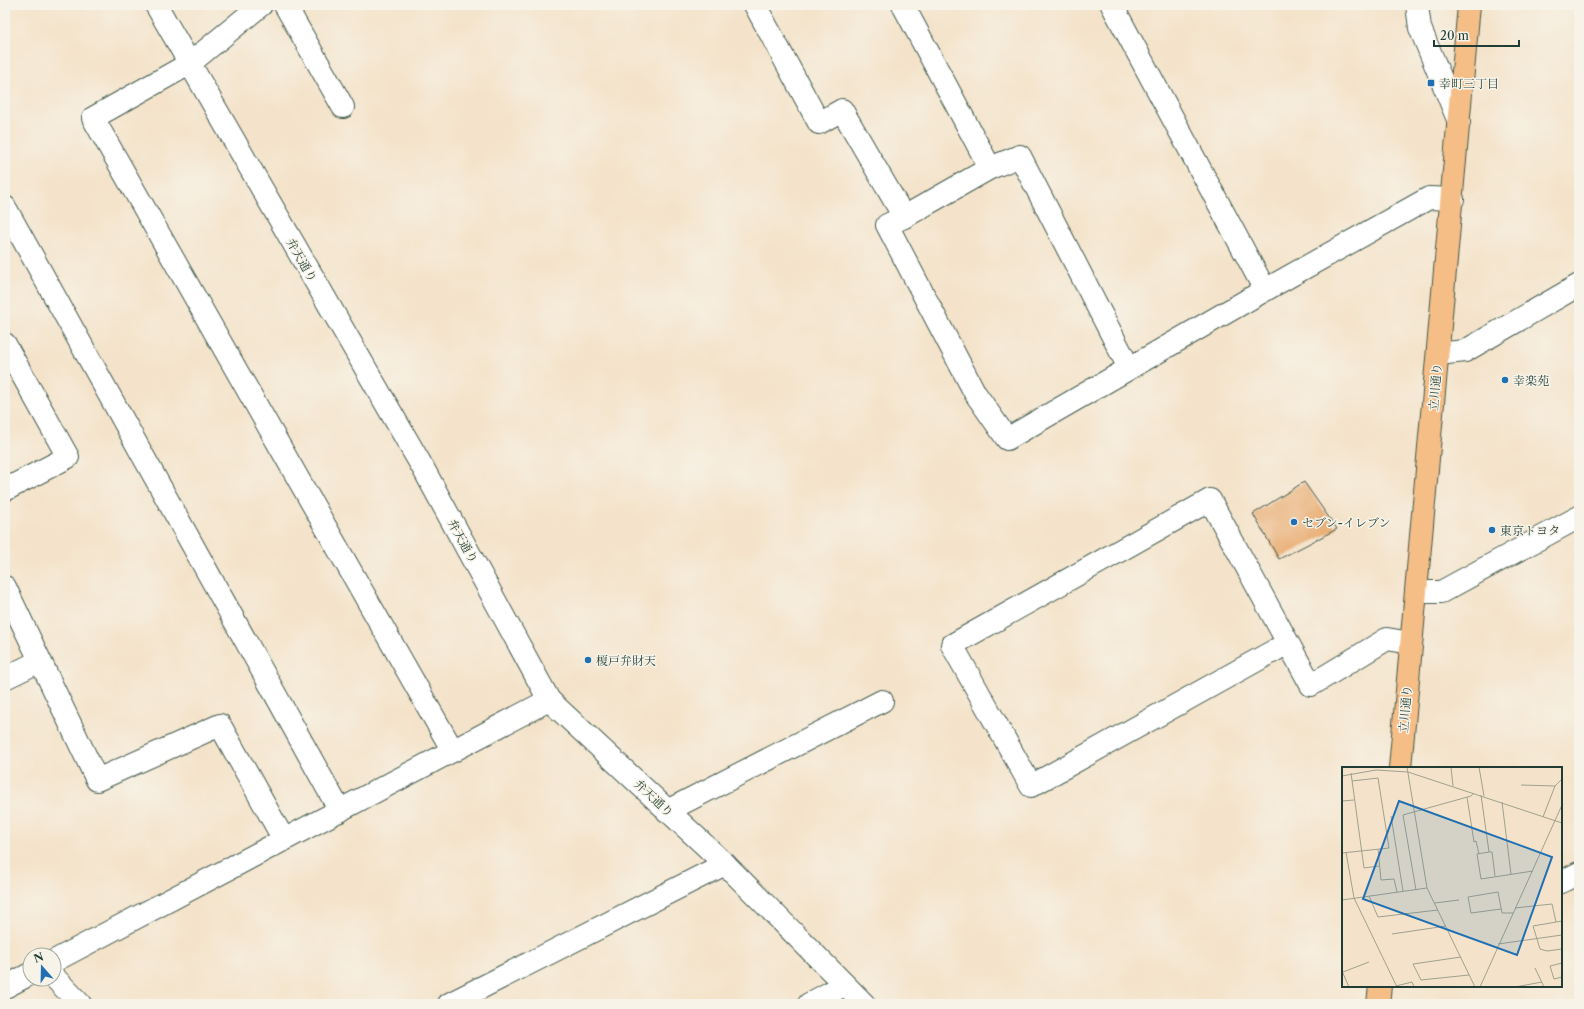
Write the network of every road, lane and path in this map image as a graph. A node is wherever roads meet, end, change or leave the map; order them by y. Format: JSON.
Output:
{"nodes":[{"id":1,"x":156,"y":5,"type":"edge"},
{"id":2,"x":261,"y":5,"type":"edge"},
{"id":3,"x":285,"y":5,"type":"edge"},
{"id":4,"x":755,"y":5,"type":"edge"},
{"id":5,"x":903,"y":5,"type":"edge"},
{"id":6,"x":1112,"y":5,"type":"edge"},
{"id":7,"x":1417,"y":5,"type":"edge"},
{"id":8,"x":1469,"y":5,"type":"edge"},
{"id":9,"x":189,"y":64,"type":"junction"},
{"id":10,"x":343,"y":107,"type":"dead end"},
{"id":11,"x":1458,"y":122,"type":"junction"},
{"id":12,"x":990,"y":168,"type":"junction"},
{"id":13,"x":1452,"y":200,"type":"junction"},
{"id":14,"x":5,"y":207,"type":"edge"},
{"id":15,"x":904,"y":217,"type":"junction"},
{"id":16,"x":1579,"y":285,"type":"edge"},
{"id":17,"x":1265,"y":290,"type":"junction"},
{"id":18,"x":5,"y":344,"type":"edge"},
{"id":19,"x":1438,"y":354,"type":"junction"},
{"id":20,"x":1129,"y":368,"type":"junction"},
{"id":21,"x":5,"y":490,"type":"edge"},
{"id":22,"x":1579,"y":517,"type":"edge"},
{"id":23,"x":5,"y":587,"type":"edge"},
{"id":24,"x":1416,"y":592,"type":"junction"},
{"id":25,"x":1288,"y":643,"type":"junction"},
{"id":26,"x":1411,"y":643,"type":"junction"},
{"id":27,"x":40,"y":661,"type":"junction"},
{"id":28,"x":5,"y":678,"type":"edge"},
{"id":29,"x":549,"y":700,"type":"junction"},
{"id":30,"x":882,"y":701,"type":"dead end"},
{"id":31,"x":453,"y":751,"type":"junction"},
{"id":32,"x":1400,"y":767,"type":"edge"},
{"id":33,"x":340,"y":811,"type":"junction"},
{"id":34,"x":667,"y":811,"type":"junction"},
{"id":35,"x":284,"y":840,"type":"junction"},
{"id":36,"x":725,"y":864,"type":"junction"},
{"id":37,"x":1579,"y":872,"type":"edge"},
{"id":38,"x":1562,"y":881,"type":"edge"},
{"id":39,"x":62,"y":958,"type":"edge"},
{"id":40,"x":22,"y":978,"type":"edge"},
{"id":41,"x":62,"y":985,"type":"edge"},
{"id":42,"x":844,"y":985,"type":"junction"},
{"id":43,"x":1380,"y":987,"type":"edge"},
{"id":44,"x":5,"y":988,"type":"edge"},
{"id":45,"x":80,"y":1004,"type":"edge"},
{"id":46,"x":449,"y":1004,"type":"edge"},
{"id":47,"x":809,"y":1004,"type":"edge"},
{"id":48,"x":864,"y":1004,"type":"edge"},
{"id":49,"x":1378,"y":1004,"type":"edge"}],
"edges":[{"from":1,"to":9,"type":"street","name":"弁天通り"},
{"from":2,"to":9,"type":"street"},
{"from":3,"to":10,"type":"street"},
{"from":4,"to":15,"type":"street"},
{"from":5,"to":12,"type":"street"},
{"from":6,"to":17,"type":"street"},
{"from":7,"to":11,"type":"street"},
{"from":8,"to":11,"type":"main road","name":"立川通り"},
{"from":9,"to":29,"type":"street","name":"弁天通り"},
{"from":9,"to":31,"type":"street"},
{"from":11,"to":13,"type":"main road","name":"立川通り"},
{"from":12,"to":15,"type":"street"},
{"from":12,"to":20,"type":"street"},
{"from":13,"to":17,"type":"street"},
{"from":13,"to":19,"type":"main road","name":"立川通り"},
{"from":14,"to":33,"type":"street"},
{"from":15,"to":20,"type":"street"},
{"from":16,"to":19,"type":"street"},
{"from":17,"to":20,"type":"street"},
{"from":18,"to":21,"type":"street"},
{"from":19,"to":24,"type":"main road","name":"立川通り"},
{"from":22,"to":24,"type":"street"},
{"from":23,"to":27,"type":"street"},
{"from":24,"to":26,"type":"main road","name":"立川通り"},
{"from":25,"to":25,"type":"street"},
{"from":25,"to":26,"type":"street"},
{"from":26,"to":32,"type":"main road","name":"立川通り"},
{"from":27,"to":28,"type":"street"},
{"from":27,"to":35,"type":"street"},
{"from":29,"to":31,"type":"street"},
{"from":29,"to":34,"type":"street","name":"弁天通り"},
{"from":30,"to":34,"type":"street"},
{"from":31,"to":33,"type":"street"},
{"from":33,"to":35,"type":"street"},
{"from":34,"to":36,"type":"street","name":"弁天通り"},
{"from":35,"to":39,"type":"street"},
{"from":36,"to":42,"type":"street","name":"弁天通り"},
{"from":36,"to":46,"type":"street"},
{"from":37,"to":38,"type":"street"},
{"from":40,"to":44,"type":"street"},
{"from":41,"to":45,"type":"street"},
{"from":42,"to":47,"type":"street"},
{"from":42,"to":48,"type":"street","name":"弁天通り"},
{"from":43,"to":49,"type":"main road"}]}
